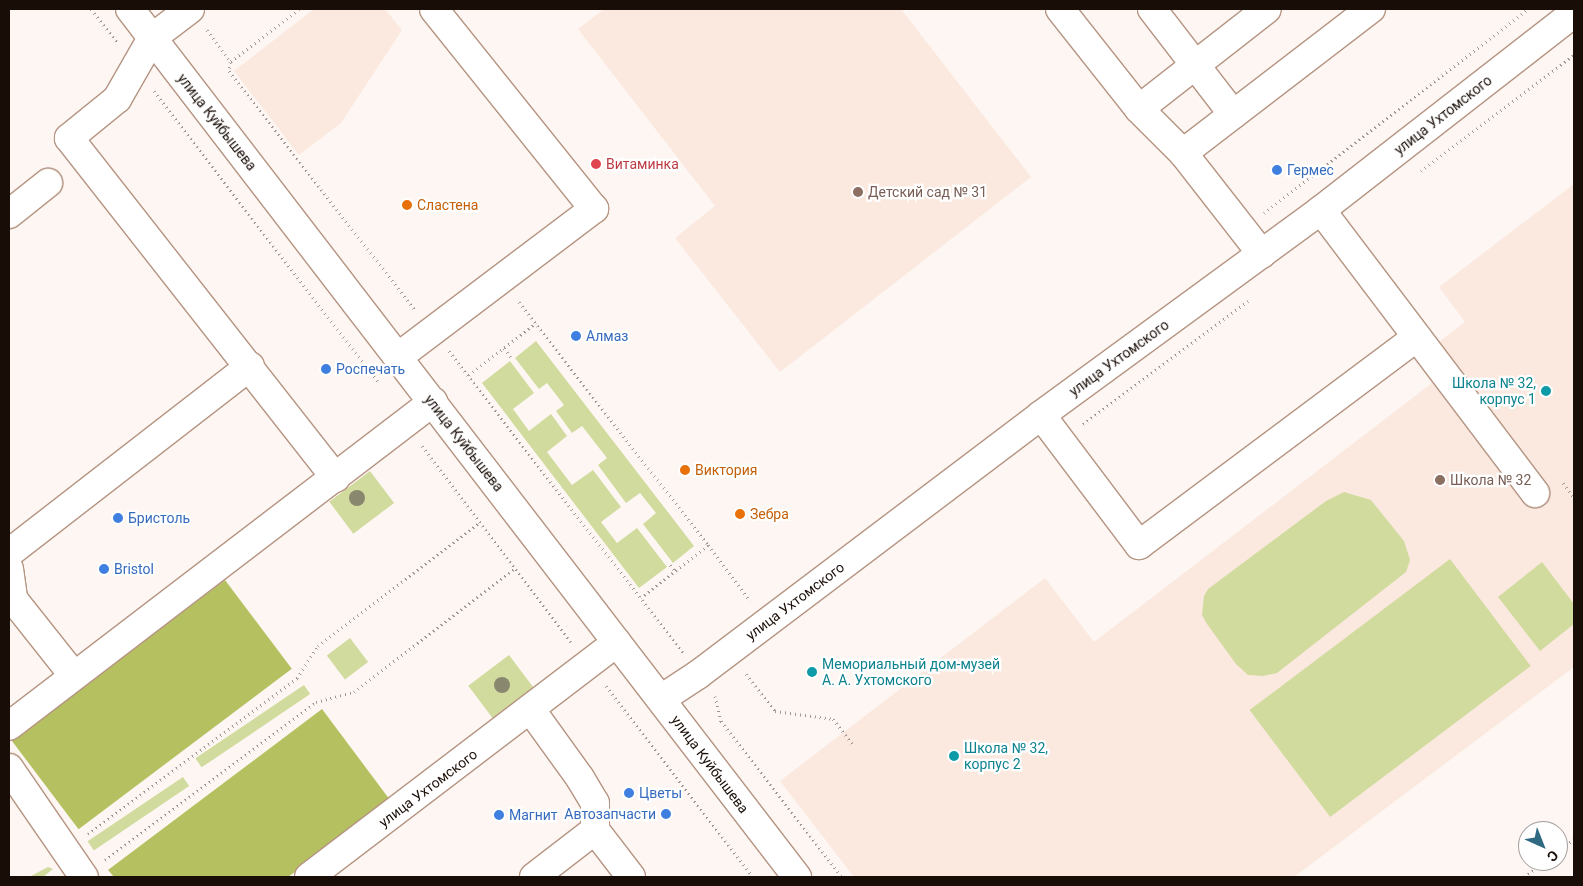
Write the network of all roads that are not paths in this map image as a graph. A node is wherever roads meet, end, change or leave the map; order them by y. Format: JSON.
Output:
{"nodes":[{"id":1,"x":130,"y":9,"type":"edge"},
{"id":2,"x":190,"y":9,"type":"edge"},
{"id":3,"x":434,"y":9,"type":"edge"},
{"id":4,"x":1060,"y":9,"type":"edge"},
{"id":5,"x":1152,"y":9,"type":"edge"},
{"id":6,"x":1267,"y":9,"type":"edge"},
{"id":7,"x":1371,"y":9,"type":"edge"},
{"id":8,"x":1574,"y":13,"type":"edge"},
{"id":9,"x":152,"y":38,"type":"junction"},
{"id":10,"x":1195,"y":64,"type":"junction"},
{"id":11,"x":1139,"y":109,"type":"junction"},
{"id":12,"x":1233,"y":114,"type":"junction"},
{"id":13,"x":1184,"y":153,"type":"junction"},
{"id":14,"x":48,"y":182,"type":"dead end"},
{"id":15,"x":1321,"y":210,"type":"junction"},
{"id":16,"x":9,"y":214,"type":"edge"},
{"id":17,"x":1262,"y":254,"type":"junction"},
{"id":18,"x":1417,"y":337,"type":"junction"},
{"id":19,"x":398,"y":357,"type":"junction"},
{"id":20,"x":250,"y":366,"type":"junction"},
{"id":21,"x":433,"y":402,"type":"junction"},
{"id":22,"x":1041,"y":415,"type":"junction"},
{"id":23,"x":336,"y":478,"type":"junction"},
{"id":24,"x":1535,"y":493,"type":"dead end"},
{"id":25,"x":9,"y":553,"type":"edge"},
{"id":26,"x":9,"y":569,"type":"edge"},
{"id":27,"x":617,"y":642,"type":"junction"},
{"id":28,"x":74,"y":676,"type":"junction"},
{"id":29,"x":661,"y":699,"type":"junction"},
{"id":30,"x":530,"y":710,"type":"junction"},
{"id":31,"x":9,"y":726,"type":"edge"},
{"id":32,"x":9,"y":768,"type":"edge"},
{"id":33,"x":595,"y":830,"type":"junction"},
{"id":34,"x":81,"y":872,"type":"edge"},
{"id":35,"x":309,"y":877,"type":"edge"},
{"id":36,"x":534,"y":877,"type":"edge"},
{"id":37,"x":631,"y":877,"type":"edge"},
{"id":38,"x":797,"y":877,"type":"edge"}],
"edges":[{"from":1,"to":9,"type":"street","name":"улица Куйбышева"},
{"from":2,"to":9,"type":"street"},
{"from":3,"to":19,"type":"street"},
{"from":4,"to":11,"type":"street"},
{"from":5,"to":10,"type":"street"},
{"from":6,"to":10,"type":"street"},
{"from":7,"to":12,"type":"street"},
{"from":8,"to":15,"type":"street","name":"улица Ухтомского"},
{"from":9,"to":19,"type":"street","name":"улица Куйбышева"},
{"from":9,"to":20,"type":"street"},
{"from":10,"to":11,"type":"street"},
{"from":10,"to":12,"type":"street"},
{"from":11,"to":13,"type":"street"},
{"from":12,"to":13,"type":"street"},
{"from":13,"to":17,"type":"street"},
{"from":14,"to":16,"type":"street"},
{"from":15,"to":17,"type":"street","name":"улица Ухтомского"},
{"from":15,"to":18,"type":"street"},
{"from":17,"to":22,"type":"street","name":"улица Ухтомского"},
{"from":18,"to":22,"type":"street"},
{"from":18,"to":24,"type":"street"},
{"from":19,"to":21,"type":"street","name":"улица Куйбышева"},
{"from":20,"to":23,"type":"street"},
{"from":20,"to":25,"type":"street"},
{"from":21,"to":23,"type":"street"},
{"from":21,"to":27,"type":"street","name":"улица Куйбышева"},
{"from":22,"to":29,"type":"street","name":"улица Ухтомского"},
{"from":23,"to":28,"type":"street"},
{"from":26,"to":28,"type":"street"},
{"from":27,"to":29,"type":"street","name":"улица Куйбышева"},
{"from":27,"to":30,"type":"street","name":"улица Ухтомского"},
{"from":28,"to":31,"type":"street"},
{"from":29,"to":38,"type":"street","name":"улица Куйбышева"},
{"from":30,"to":33,"type":"street"},
{"from":30,"to":35,"type":"street","name":"улица Ухтомского"},
{"from":32,"to":34,"type":"street"},
{"from":33,"to":36,"type":"street"},
{"from":33,"to":37,"type":"street"}]}
